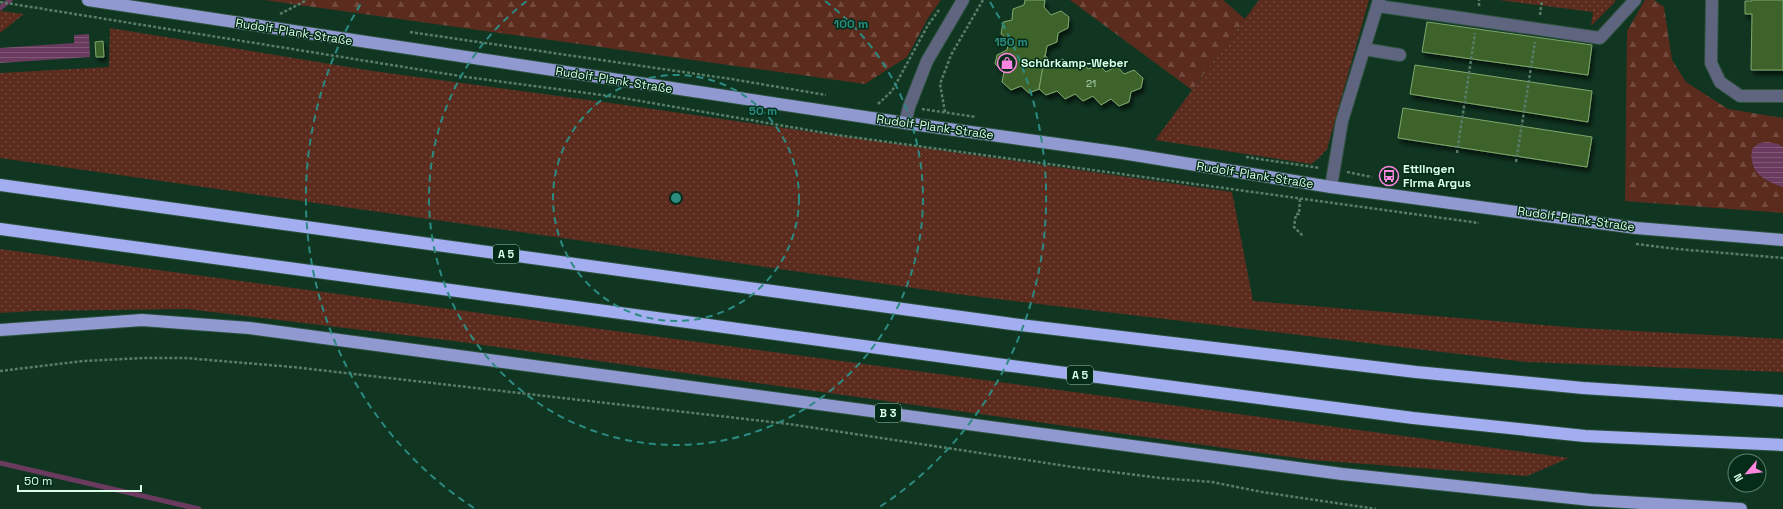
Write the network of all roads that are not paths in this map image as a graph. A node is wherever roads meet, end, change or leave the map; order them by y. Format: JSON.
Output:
{"nodes":[{"id":1,"x":88,"y":0,"type":"edge"},
{"id":2,"x":963,"y":0,"type":"edge"},
{"id":3,"x":1635,"y":0,"type":"edge"},
{"id":4,"x":1712,"y":0,"type":"edge"},
{"id":5,"x":1378,"y":3,"type":"edge"},
{"id":6,"x":1364,"y":49,"type":"junction"},
{"id":7,"x":1400,"y":55,"type":"dead end"},
{"id":8,"x":1783,"y":96,"type":"edge"},
{"id":9,"x":905,"y":123,"type":"junction"},
{"id":10,"x":0,"y":185,"type":"edge"},
{"id":11,"x":1331,"y":187,"type":"junction"},
{"id":12,"x":0,"y":229,"type":"edge"},
{"id":13,"x":1783,"y":240,"type":"edge"},
{"id":14,"x":0,"y":330,"type":"edge"},
{"id":15,"x":1783,"y":401,"type":"edge"},
{"id":16,"x":1783,"y":445,"type":"edge"},
{"id":17,"x":1741,"y":509,"type":"edge"}],
"edges":[{"from":1,"to":9,"type":"main road","name":"Rudolf-Plank-Straße"},
{"from":2,"to":9,"type":"street"},
{"from":3,"to":5,"type":"street"},
{"from":4,"to":8,"type":"street"},
{"from":5,"to":6,"type":"street"},
{"from":6,"to":7,"type":"street"},
{"from":6,"to":11,"type":"street"},
{"from":9,"to":11,"type":"main road","name":"Rudolf-Plank-Straße"},
{"from":10,"to":15,"type":"highway","number":"A 5"},
{"from":11,"to":13,"type":"main road","name":"Rudolf-Plank-Straße"},
{"from":12,"to":16,"type":"highway","number":"A 5"},
{"from":14,"to":17,"type":"main road","number":"B 3"}]}
